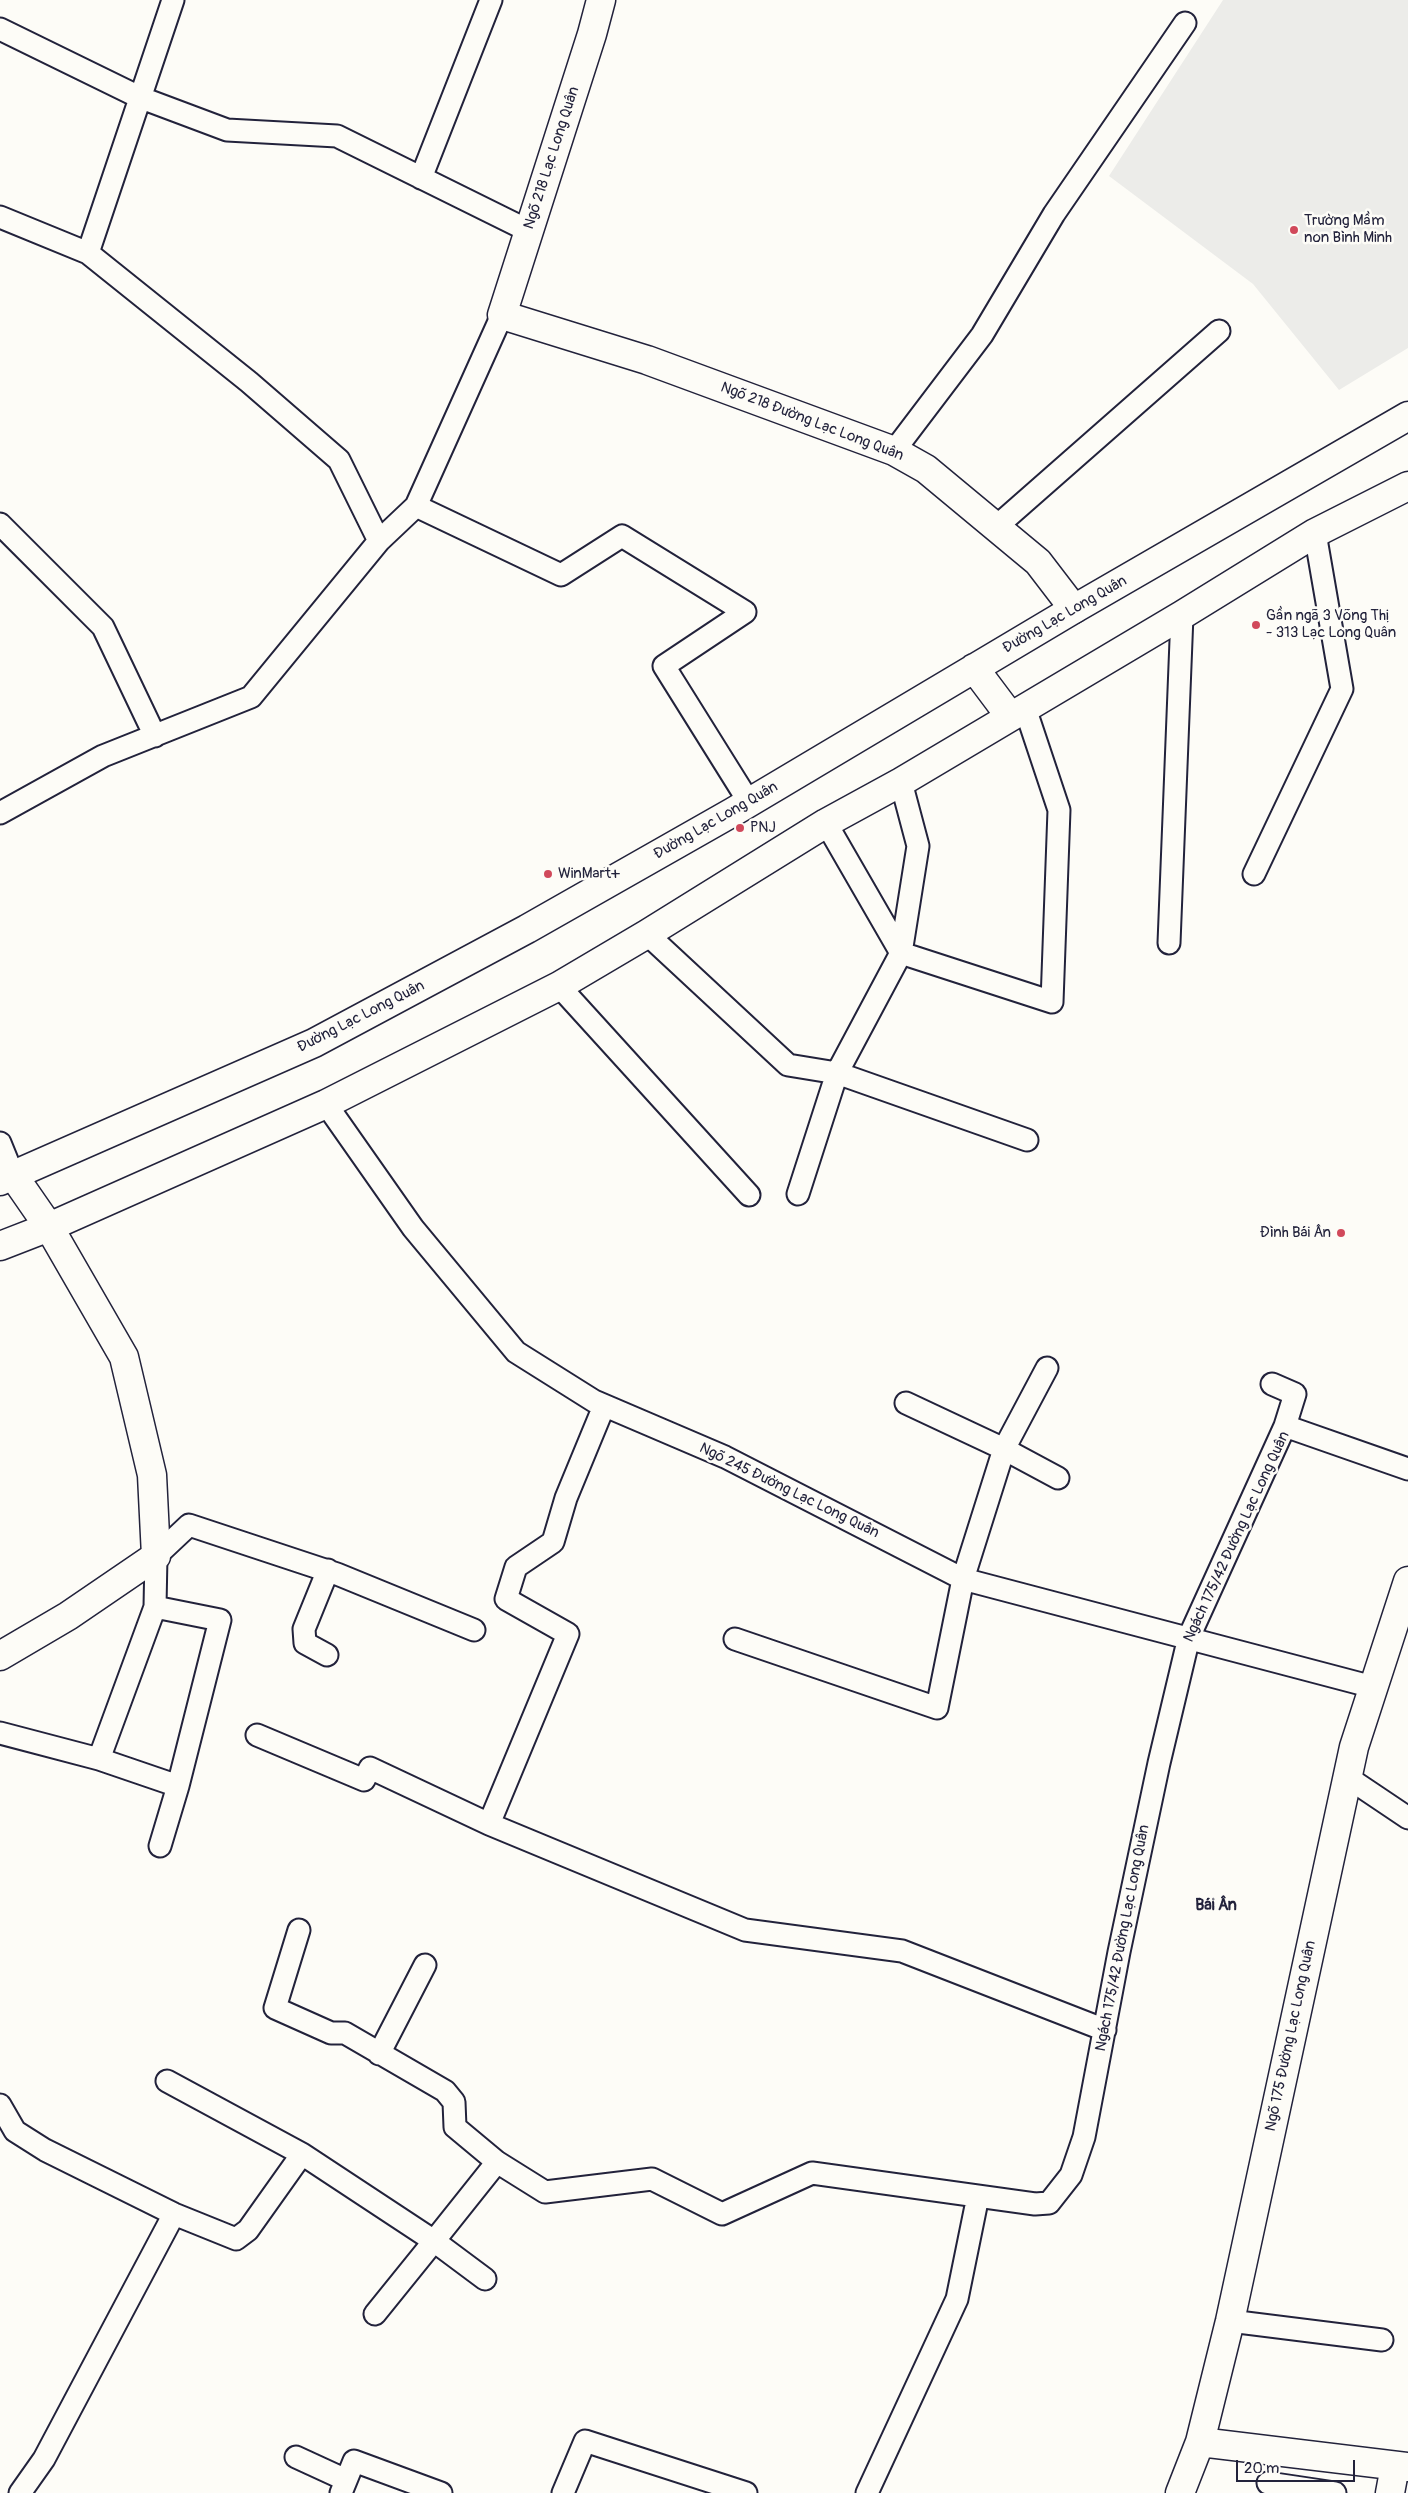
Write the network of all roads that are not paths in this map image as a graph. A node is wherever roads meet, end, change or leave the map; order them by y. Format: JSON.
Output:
{"nodes":[{"id":1,"x":172,"y":0,"type":"edge"},
{"id":2,"x":491,"y":0,"type":"edge"},
{"id":3,"x":601,"y":0,"type":"edge"},
{"id":4,"x":1185,"y":23,"type":"dead end"},
{"id":5,"x":0,"y":30,"type":"edge"},
{"id":6,"x":139,"y":97,"type":"junction"},
{"id":7,"x":421,"y":178,"type":"junction"},
{"id":8,"x":0,"y":217,"type":"edge"},
{"id":9,"x":529,"y":230,"type":"junction"},
{"id":10,"x":88,"y":253,"type":"junction"},
{"id":11,"x":502,"y":315,"type":"junction"},
{"id":12,"x":1218,"y":330,"type":"dead end"},
{"id":13,"x":1408,"y":416,"type":"edge"},
{"id":14,"x":894,"y":451,"type":"junction"},
{"id":15,"x":1408,"y":486,"type":"edge"},
{"id":16,"x":416,"y":506,"type":"junction"},
{"id":17,"x":0,"y":524,"type":"edge"},
{"id":18,"x":996,"y":527,"type":"junction"},
{"id":19,"x":1315,"y":533,"type":"junction"},
{"id":20,"x":379,"y":541,"type":"junction"},
{"id":21,"x":1074,"y":609,"type":"junction"},
{"id":22,"x":1182,"y":615,"type":"junction"},
{"id":23,"x":974,"y":668,"type":"junction"},
{"id":24,"x":1017,"y":712,"type":"junction"},
{"id":25,"x":155,"y":736,"type":"junction"},
{"id":26,"x":901,"y":782,"type":"junction"},
{"id":27,"x":749,"y":802,"type":"junction"},
{"id":28,"x":0,"y":813,"type":"edge"},
{"id":29,"x":826,"y":823,"type":"junction"},
{"id":30,"x":1254,"y":874,"type":"dead end"},
{"id":31,"x":647,"y":934,"type":"junction"},
{"id":32,"x":1170,"y":943,"type":"dead end"},
{"id":33,"x":901,"y":953,"type":"junction"},
{"id":34,"x":559,"y":986,"type":"junction"},
{"id":35,"x":837,"y":1073,"type":"junction"},
{"id":36,"x":326,"y":1104,"type":"junction"},
{"id":37,"x":1027,"y":1140,"type":"dead end"},
{"id":38,"x":0,"y":1143,"type":"edge"},
{"id":39,"x":6,"y":1178,"type":"edge"},
{"id":40,"x":798,"y":1194,"type":"dead end"},
{"id":41,"x":749,"y":1195,"type":"dead end"},
{"id":42,"x":49,"y":1227,"type":"junction"},
{"id":43,"x":0,"y":1246,"type":"edge"},
{"id":44,"x":1046,"y":1368,"type":"dead end"},
{"id":45,"x":1272,"y":1384,"type":"dead end"},
{"id":46,"x":906,"y":1402,"type":"dead end"},
{"id":47,"x":604,"y":1406,"type":"junction"},
{"id":48,"x":1285,"y":1426,"type":"junction"},
{"id":49,"x":1004,"y":1449,"type":"junction"},
{"id":50,"x":1408,"y":1469,"type":"edge"},
{"id":51,"x":1058,"y":1478,"type":"dead end"},
{"id":52,"x":156,"y":1556,"type":"junction"},
{"id":53,"x":328,"y":1570,"type":"junction"},
{"id":54,"x":963,"y":1579,"type":"junction"},
{"id":55,"x":1406,"y":1594,"type":"edge"},
{"id":56,"x":155,"y":1607,"type":"junction"},
{"id":57,"x":474,"y":1630,"type":"dead end"},
{"id":58,"x":1189,"y":1637,"type":"junction"},
{"id":59,"x":735,"y":1639,"type":"dead end"},
{"id":60,"x":327,"y":1655,"type":"dead end"},
{"id":61,"x":0,"y":1656,"type":"edge"},
{"id":62,"x":1373,"y":1687,"type":"junction"},
{"id":63,"x":0,"y":1732,"type":"edge"},
{"id":64,"x":257,"y":1735,"type":"dead end"},
{"id":65,"x":99,"y":1759,"type":"junction"},
{"id":66,"x":1347,"y":1777,"type":"junction"},
{"id":67,"x":178,"y":1786,"type":"junction"},
{"id":68,"x":1408,"y":1818,"type":"edge"},
{"id":69,"x":489,"y":1824,"type":"junction"},
{"id":70,"x":160,"y":1846,"type":"dead end"},
{"id":71,"x":299,"y":1930,"type":"dead end"},
{"id":72,"x":425,"y":1965,"type":"dead end"},
{"id":73,"x":1105,"y":2030,"type":"junction"},
{"id":74,"x":379,"y":2054,"type":"junction"},
{"id":75,"x":167,"y":2081,"type":"dead end"},
{"id":76,"x":0,"y":2105,"type":"edge"},
{"id":77,"x":302,"y":2154,"type":"junction"},
{"id":78,"x":497,"y":2162,"type":"junction"},
{"id":79,"x":978,"y":2196,"type":"junction"},
{"id":80,"x":174,"y":2214,"type":"junction"},
{"id":81,"x":434,"y":2240,"type":"junction"},
{"id":82,"x":485,"y":2279,"type":"dead end"},
{"id":83,"x":375,"y":2314,"type":"dead end"},
{"id":84,"x":1230,"y":2321,"type":"junction"},
{"id":85,"x":1382,"y":2340,"type":"dead end"},
{"id":86,"x":1200,"y":2442,"type":"junction"},
{"id":87,"x":296,"y":2457,"type":"dead end"},
{"id":88,"x":1401,"y":2467,"type":"edge"},
{"id":89,"x":347,"y":2478,"type":"edge"},
{"id":90,"x":1268,"y":2483,"type":"dead end"},
{"id":91,"x":20,"y":2493,"type":"edge"},
{"id":92,"x":441,"y":2493,"type":"edge"},
{"id":93,"x":563,"y":2493,"type":"edge"},
{"id":94,"x":746,"y":2493,"type":"edge"},
{"id":95,"x":867,"y":2493,"type":"edge"},
{"id":96,"x":1180,"y":2493,"type":"edge"},
{"id":97,"x":1335,"y":2493,"type":"edge"},
{"id":98,"x":1390,"y":2493,"type":"edge"}],
"edges":[{"from":1,"to":6,"type":"lane"},
{"from":2,"to":7,"type":"lane"},
{"from":3,"to":9,"type":"main road","name":"Ngõ 218 Lạc Long Quân"},
{"from":4,"to":14,"type":"lane"},
{"from":5,"to":6,"type":"lane"},
{"from":6,"to":7,"type":"lane"},
{"from":6,"to":10,"type":"lane"},
{"from":7,"to":9,"type":"lane"},
{"from":8,"to":10,"type":"lane"},
{"from":9,"to":11,"type":"main road","name":"Ngõ 218 Lạc Long Quân"},
{"from":10,"to":20,"type":"lane"},
{"from":11,"to":14,"type":"main road","name":"Ngõ 218 Đường Lạc Long Quân"},
{"from":11,"to":16,"type":"lane"},
{"from":12,"to":18,"type":"lane"},
{"from":13,"to":21,"type":"main road","name":"Đường Lạc Long Quân"},
{"from":14,"to":18,"type":"main road","name":"Ngõ 218 Đường Lạc Long Quân"},
{"from":15,"to":19,"type":"main road"},
{"from":16,"to":20,"type":"lane"},
{"from":16,"to":27,"type":"lane"},
{"from":17,"to":25,"type":"lane"},
{"from":18,"to":21,"type":"main road","name":"Ngõ 218 Đường Lạc Long Quân"},
{"from":19,"to":22,"type":"main road"},
{"from":19,"to":30,"type":"lane"},
{"from":20,"to":25,"type":"lane"},
{"from":21,"to":23,"type":"main road","name":"Đường Lạc Long Quân"},
{"from":22,"to":24,"type":"main road"},
{"from":22,"to":32,"type":"lane"},
{"from":23,"to":24,"type":"main road"},
{"from":23,"to":27,"type":"main road","name":"Đường Lạc Long Quân"},
{"from":24,"to":26,"type":"main road"},
{"from":24,"to":33,"type":"lane"},
{"from":25,"to":28,"type":"lane"},
{"from":26,"to":29,"type":"main road"},
{"from":26,"to":33,"type":"lane"},
{"from":27,"to":39,"type":"main road","name":"Đường Lạc Long Quân"},
{"from":29,"to":31,"type":"main road"},
{"from":29,"to":33,"type":"lane"},
{"from":31,"to":34,"type":"main road"},
{"from":31,"to":35,"type":"lane"},
{"from":33,"to":35,"type":"lane"},
{"from":34,"to":36,"type":"main road"},
{"from":34,"to":41,"type":"lane"},
{"from":35,"to":37,"type":"lane"},
{"from":35,"to":40,"type":"lane"},
{"from":36,"to":42,"type":"main road"},
{"from":36,"to":47,"type":"lane","name":"Ngõ 245 Đường Lạc Long Quân"},
{"from":38,"to":39,"type":"lane"},
{"from":39,"to":42,"type":"main road"},
{"from":42,"to":43,"type":"main road"},
{"from":42,"to":52,"type":"main road"},
{"from":44,"to":49,"type":"lane"},
{"from":45,"to":48,"type":"lane"},
{"from":46,"to":49,"type":"lane"},
{"from":47,"to":54,"type":"lane","name":"Ngõ 245 Đường Lạc Long Quân"},
{"from":47,"to":69,"type":"lane"},
{"from":48,"to":50,"type":"lane","name":"Ngách 175/42 Đường Lạc Long Quân"},
{"from":48,"to":58,"type":"lane","name":"Ngách 175/42 Đường Lạc Long Quân"},
{"from":49,"to":51,"type":"lane"},
{"from":49,"to":54,"type":"lane"},
{"from":52,"to":53,"type":"lane"},
{"from":52,"to":56,"type":"lane"},
{"from":52,"to":61,"type":"main road"},
{"from":53,"to":57,"type":"lane"},
{"from":53,"to":60,"type":"lane"},
{"from":54,"to":58,"type":"lane","name":"Ngõ 245 Đường Lạc Long Quân"},
{"from":54,"to":59,"type":"lane"},
{"from":55,"to":62,"type":"main road","name":"Ngõ 175 Đường Lạc Long Quân"},
{"from":56,"to":65,"type":"lane"},
{"from":56,"to":67,"type":"lane"},
{"from":58,"to":62,"type":"lane","name":"Ngõ 245 Đường Lạc Long Quân"},
{"from":58,"to":73,"type":"lane","name":"Ngách 175/42 Đường Lạc Long Quân"},
{"from":62,"to":66,"type":"main road","name":"Ngõ 175 Đường Lạc Long Quân"},
{"from":63,"to":65,"type":"lane"},
{"from":64,"to":69,"type":"lane"},
{"from":65,"to":67,"type":"lane"},
{"from":66,"to":68,"type":"lane"},
{"from":66,"to":84,"type":"main road","name":"Ngõ 175 Đường Lạc Long Quân"},
{"from":67,"to":70,"type":"lane"},
{"from":69,"to":73,"type":"lane"},
{"from":71,"to":74,"type":"lane"},
{"from":72,"to":74,"type":"lane"},
{"from":73,"to":79,"type":"lane","name":"Ngách 175/42 Đường Lạc Long Quân"},
{"from":74,"to":78,"type":"lane"},
{"from":75,"to":77,"type":"lane"},
{"from":76,"to":80,"type":"lane"},
{"from":77,"to":80,"type":"lane"},
{"from":77,"to":81,"type":"lane"},
{"from":78,"to":79,"type":"lane","name":"Ngách 175/42 Đường Lạc Long Quân"},
{"from":78,"to":81,"type":"lane"},
{"from":79,"to":95,"type":"lane"},
{"from":80,"to":91,"type":"lane"},
{"from":81,"to":82,"type":"lane"},
{"from":81,"to":83,"type":"lane"},
{"from":84,"to":85,"type":"lane"},
{"from":84,"to":86,"type":"main road","name":"Ngõ 175 Đường Lạc Long Quân"},
{"from":86,"to":88,"type":"main road"},
{"from":86,"to":96,"type":"main road","name":"Ngõ 175 Đường Lạc Long Quân"},
{"from":87,"to":89,"type":"lane"},
{"from":88,"to":98,"type":"main road"},
{"from":89,"to":92,"type":"lane"},
{"from":90,"to":97,"type":"lane"},
{"from":93,"to":94,"type":"lane"}]}
